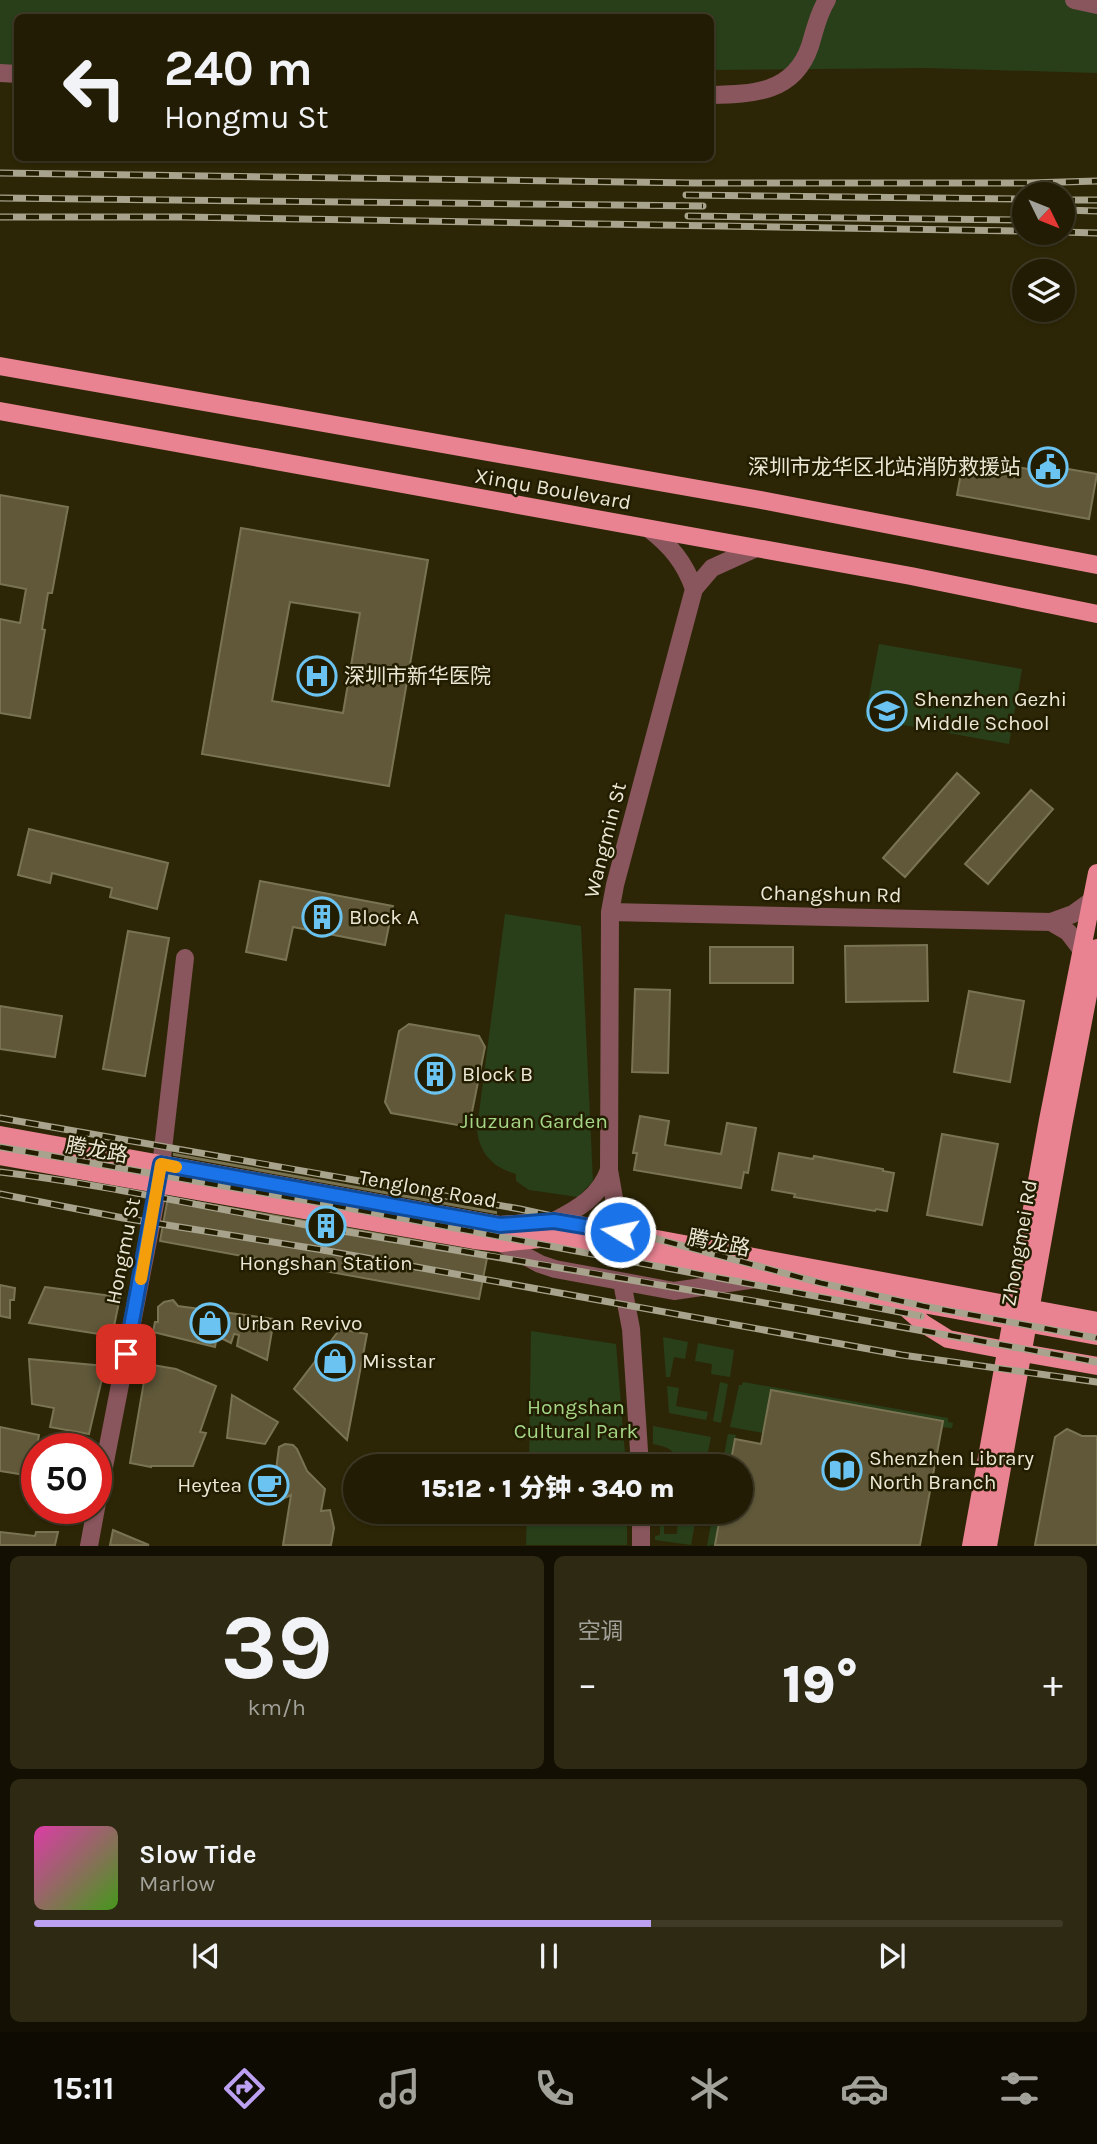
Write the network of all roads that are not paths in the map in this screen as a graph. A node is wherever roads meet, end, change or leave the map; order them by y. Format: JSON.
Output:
{"nodes":[{"id":1,"x":827,"y":0,"type":"edge"},
{"id":2,"x":1074,"y":0,"type":"edge"},
{"id":3,"x":1097,"y":5,"type":"edge"},
{"id":4,"x":714,"y":95,"type":"edge"},
{"id":5,"x":0,"y":366,"type":"edge"},
{"id":6,"x":0,"y":411,"type":"edge"},
{"id":7,"x":649,"y":529,"type":"junction"},
{"id":8,"x":754,"y":549,"type":"junction"},
{"id":9,"x":1097,"y":565,"type":"edge"},
{"id":10,"x":694,"y":589,"type":"junction"},
{"id":11,"x":1068,"y":608,"type":"junction"},
{"id":12,"x":1097,"y":614,"type":"edge"},
{"id":13,"x":1097,"y":623,"type":"edge"},
{"id":14,"x":1097,"y":873,"type":"edge"},
{"id":15,"x":1091,"y":901,"type":"junction"},
{"id":16,"x":610,"y":912,"type":"junction"},
{"id":17,"x":1051,"y":922,"type":"junction"},
{"id":18,"x":1089,"y":949,"type":"edge"},
{"id":19,"x":185,"y":958,"type":"dead end"},
{"id":20,"x":0,"y":1135,"type":"edge"},
{"id":21,"x":0,"y":1156,"type":"edge"},
{"id":22,"x":161,"y":1164,"type":"junction"},
{"id":23,"x":609,"y":1170,"type":"junction"},
{"id":24,"x":159,"y":1184,"type":"junction"},
{"id":25,"x":554,"y":1221,"type":"junction"},
{"id":26,"x":620,"y":1232,"type":"junction"},
{"id":27,"x":501,"y":1243,"type":"junction"},
{"id":28,"x":773,"y":1277,"type":"junction"},
{"id":29,"x":622,"y":1282,"type":"junction"},
{"id":30,"x":896,"y":1300,"type":"junction"},
{"id":31,"x":1021,"y":1316,"type":"junction"},
{"id":32,"x":1097,"y":1321,"type":"edge"},
{"id":33,"x":1097,"y":1336,"type":"edge"},
{"id":34,"x":1015,"y":1351,"type":"junction"},
{"id":35,"x":1097,"y":1366,"type":"edge"},
{"id":36,"x":111,"y":1433,"type":"edge"},
{"id":37,"x":639,"y":1454,"type":"edge"},
{"id":38,"x":93,"y":1524,"type":"edge"},
{"id":39,"x":641,"y":1524,"type":"edge"},
{"id":40,"x":89,"y":1545,"type":"edge"},
{"id":41,"x":640,"y":1545,"type":"edge"},
{"id":42,"x":971,"y":1545,"type":"edge"},
{"id":43,"x":988,"y":1545,"type":"edge"}],
"edges":[{"from":1,"to":4,"type":"street"},
{"from":2,"to":3,"type":"street"},
{"from":5,"to":9,"type":"main road","name":"Xinqu Boulevard"},
{"from":6,"to":7,"type":"main road","name":"Xinqu Boulevard"},
{"from":7,"to":8,"type":"main road","name":"Xinqu Boulevard"},
{"from":7,"to":10,"type":"street"},
{"from":8,"to":10,"type":"street"},
{"from":8,"to":11,"type":"main road","name":"Xinqu Boulevard"},
{"from":10,"to":16,"type":"street","name":"Wangmin St"},
{"from":11,"to":12,"type":"main road","name":"Xinqu Boulevard"},
{"from":11,"to":13,"type":"main road"},
{"from":14,"to":15,"type":"main road","name":"Zhongmei Rd"},
{"from":15,"to":17,"type":"street"},
{"from":15,"to":18,"type":"main road","name":"Zhongmei Rd"},
{"from":16,"to":17,"type":"street","name":"Changshun Rd"},
{"from":16,"to":23,"type":"street","name":"Wangmin St"},
{"from":17,"to":18,"type":"street"},
{"from":18,"to":31,"type":"main road","name":"Zhongmei Rd"},
{"from":19,"to":22,"type":"street","name":"Hongmu St"},
{"from":20,"to":22,"type":"main road","name":"Tenglong Road"},
{"from":21,"to":24,"type":"main road","name":"腾龙路"},
{"from":22,"to":24,"type":"street","name":"Hongmu St"},
{"from":22,"to":25,"type":"main road","name":"Tenglong Road"},
{"from":23,"to":25,"type":"street"},
{"from":23,"to":26,"type":"street","name":"Wangmin St"},
{"from":24,"to":27,"type":"main road","name":"腾龙路"},
{"from":24,"to":36,"type":"street","name":"Hongmu St"},
{"from":25,"to":26,"type":"main road","name":"Tenglong Road"},
{"from":26,"to":31,"type":"main road","name":"Tenglong Road"},
{"from":27,"to":28,"type":"main road","name":"腾龙路"},
{"from":27,"to":29,"type":"street"},
{"from":28,"to":29,"type":"street"},
{"from":28,"to":30,"type":"main road","name":"腾龙路"},
{"from":29,"to":37,"type":"street"},
{"from":30,"to":31,"type":"main road","name":"腾龙路"},
{"from":30,"to":34,"type":"main road"},
{"from":31,"to":32,"type":"main road"},
{"from":31,"to":33,"type":"main road","name":"腾龙路"},
{"from":31,"to":34,"type":"main road","name":"Zhongmei Rd"},
{"from":34,"to":35,"type":"main road"},
{"from":34,"to":42,"type":"main road","name":"Zhongmei Rd"},
{"from":34,"to":43,"type":"main road","name":"Zhongmei Rd"},
{"from":38,"to":40,"type":"street","name":"Hongmu St"},
{"from":39,"to":41,"type":"street"}]}
